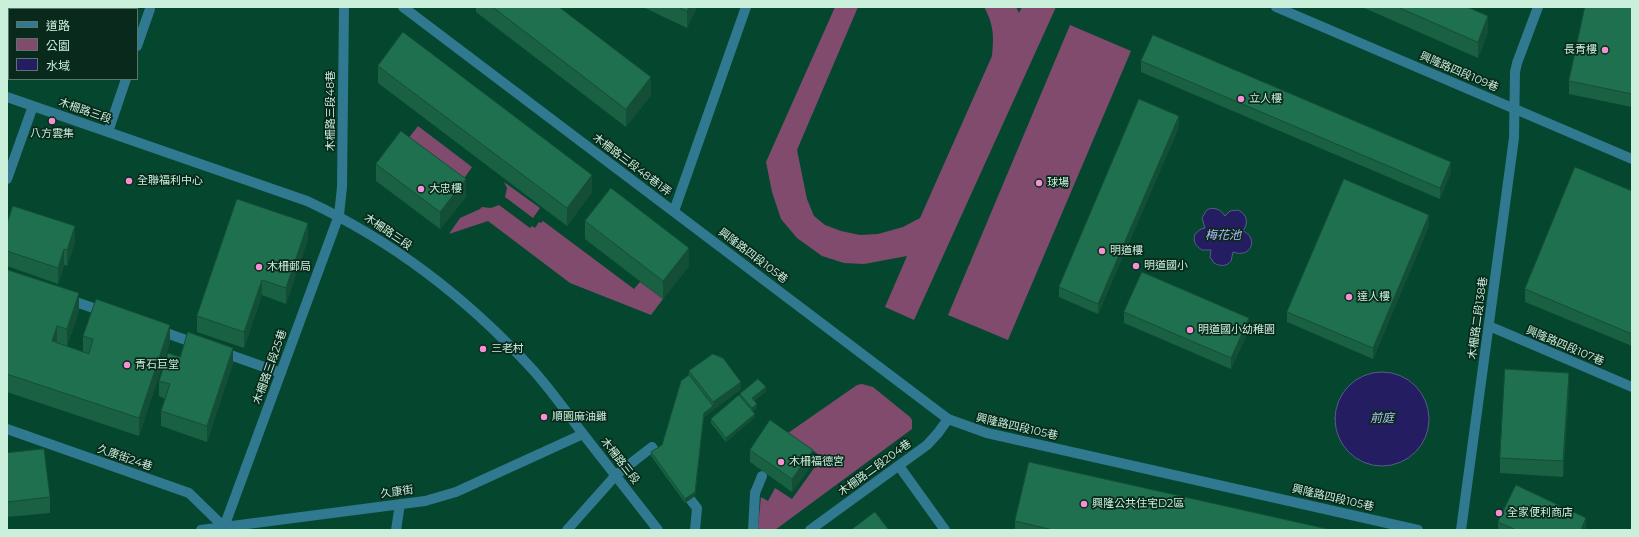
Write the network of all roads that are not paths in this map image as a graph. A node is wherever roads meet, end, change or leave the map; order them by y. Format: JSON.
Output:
{"nodes":[{"id":1,"x":344,"y":7,"type":"edge"},
{"id":2,"x":404,"y":7,"type":"edge"},
{"id":3,"x":746,"y":7,"type":"edge"},
{"id":4,"x":1276,"y":7,"type":"edge"},
{"id":5,"x":1538,"y":7,"type":"edge"},
{"id":6,"x":150,"y":10,"type":"dead end"},
{"id":7,"x":138,"y":43,"type":"edge"},
{"id":8,"x":126,"y":80,"type":"edge"},
{"id":9,"x":7,"y":97,"type":"edge"},
{"id":10,"x":33,"y":106,"type":"junction"},
{"id":11,"x":1515,"y":109,"type":"junction"},
{"id":12,"x":108,"y":132,"type":"junction"},
{"id":13,"x":1632,"y":159,"type":"edge"},
{"id":14,"x":7,"y":179,"type":"edge"},
{"id":15,"x":674,"y":212,"type":"junction"},
{"id":16,"x":338,"y":215,"type":"junction"},
{"id":17,"x":59,"y":296,"type":"edge"},
{"id":18,"x":118,"y":316,"type":"edge"},
{"id":19,"x":1489,"y":326,"type":"junction"},
{"id":20,"x":147,"y":327,"type":"edge"},
{"id":21,"x":280,"y":373,"type":"junction"},
{"id":22,"x":1632,"y":387,"type":"edge"},
{"id":23,"x":948,"y":419,"type":"junction"},
{"id":24,"x":7,"y":429,"type":"edge"},
{"id":25,"x":584,"y":434,"type":"junction"},
{"id":26,"x":666,"y":466,"type":"edge"},
{"id":27,"x":899,"y":466,"type":"junction"},
{"id":28,"x":616,"y":476,"type":"junction"},
{"id":29,"x":762,"y":476,"type":"edge"},
{"id":30,"x":674,"y":478,"type":"edge"},
{"id":31,"x":400,"y":504,"type":"junction"},
{"id":32,"x":224,"y":527,"type":"junction"},
{"id":33,"x":201,"y":530,"type":"edge"},
{"id":34,"x":396,"y":530,"type":"edge"},
{"id":35,"x":567,"y":530,"type":"edge"},
{"id":36,"x":658,"y":530,"type":"edge"},
{"id":37,"x":695,"y":530,"type":"edge"},
{"id":38,"x":753,"y":530,"type":"edge"},
{"id":39,"x":810,"y":530,"type":"edge"},
{"id":40,"x":945,"y":530,"type":"edge"},
{"id":41,"x":1418,"y":530,"type":"edge"},
{"id":42,"x":1461,"y":530,"type":"edge"}],
"edges":[{"from":1,"to":16,"type":"street","name":"木柵路三段48巷"},
{"from":2,"to":15,"type":"street","name":"木柵路三段48巷1弄"},
{"from":3,"to":15,"type":"street","name":"木柵路三段48巷1弄"},
{"from":4,"to":11,"type":"street","name":"興隆路四段109巷"},
{"from":5,"to":11,"type":"street","name":"木柵路二段138巷"},
{"from":6,"to":7,"type":"street"},
{"from":8,"to":12,"type":"street"},
{"from":9,"to":10,"type":"street","name":"木柵路三段"},
{"from":10,"to":12,"type":"street","name":"木柵路三段"},
{"from":10,"to":14,"type":"street"},
{"from":11,"to":13,"type":"street","name":"興隆路四段109巷"},
{"from":11,"to":19,"type":"street","name":"木柵路二段138巷"},
{"from":12,"to":16,"type":"street","name":"木柵路三段"},
{"from":15,"to":23,"type":"street","name":"興隆路四段105巷"},
{"from":16,"to":21,"type":"street","name":"木柵路三段25巷"},
{"from":16,"to":25,"type":"street","name":"木柵路三段"},
{"from":17,"to":18,"type":"street"},
{"from":19,"to":22,"type":"street","name":"興隆路四段107巷"},
{"from":19,"to":42,"type":"street","name":"木柵路二段138巷"},
{"from":20,"to":21,"type":"street"},
{"from":21,"to":32,"type":"street","name":"木柵路三段25巷"},
{"from":23,"to":27,"type":"street","name":"木柵路二段204巷"},
{"from":23,"to":41,"type":"street","name":"興隆路四段105巷"},
{"from":24,"to":32,"type":"street","name":"久康街24巷"},
{"from":25,"to":28,"type":"street","name":"木柵路三段"},
{"from":25,"to":31,"type":"street","name":"久康街"},
{"from":26,"to":28,"type":"street"},
{"from":27,"to":39,"type":"street","name":"木柵路二段204巷"},
{"from":27,"to":40,"type":"street"},
{"from":28,"to":35,"type":"street"},
{"from":28,"to":36,"type":"street","name":"木柵路三段"},
{"from":29,"to":38,"type":"street"},
{"from":30,"to":37,"type":"street"},
{"from":31,"to":32,"type":"street","name":"久康街"},
{"from":31,"to":34,"type":"street"},
{"from":32,"to":33,"type":"street","name":"久康街"}]}
